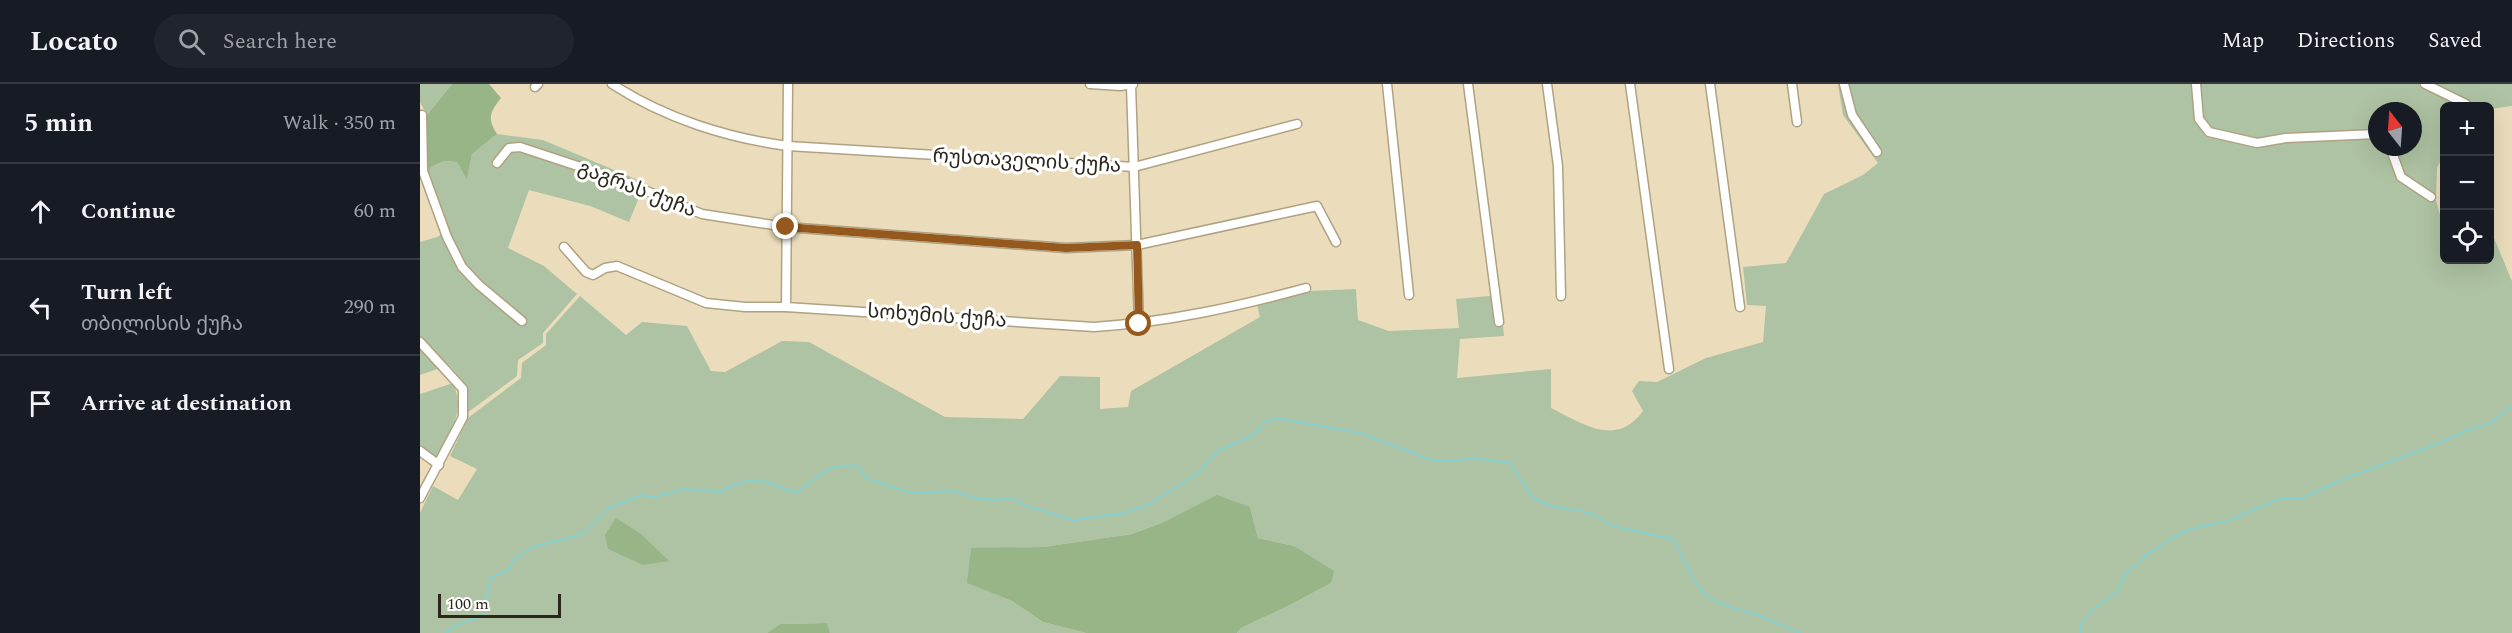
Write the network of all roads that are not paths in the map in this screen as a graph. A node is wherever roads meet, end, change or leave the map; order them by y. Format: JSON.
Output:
{"nodes":[{"id":1,"x":612,"y":84,"type":"edge"},
{"id":2,"x":788,"y":84,"type":"edge"},
{"id":3,"x":1090,"y":84,"type":"edge"},
{"id":4,"x":1132,"y":84,"type":"edge"},
{"id":5,"x":1387,"y":84,"type":"edge"},
{"id":6,"x":1468,"y":84,"type":"edge"},
{"id":7,"x":1547,"y":84,"type":"edge"},
{"id":8,"x":1630,"y":84,"type":"edge"},
{"id":9,"x":1710,"y":84,"type":"edge"},
{"id":10,"x":1791,"y":84,"type":"edge"},
{"id":11,"x":1844,"y":84,"type":"edge"},
{"id":12,"x":2196,"y":84,"type":"edge"},
{"id":13,"x":2425,"y":84,"type":"edge"},
{"id":14,"x":1120,"y":85,"type":"edge"},
{"id":15,"x":2462,"y":102,"type":"edge"},
{"id":16,"x":421,"y":115,"type":"edge"},
{"id":17,"x":1797,"y":122,"type":"dead end"},
{"id":18,"x":1297,"y":124,"type":"dead end"},
{"id":19,"x":2368,"y":134,"type":"edge"},
{"id":20,"x":788,"y":147,"type":"junction"},
{"id":21,"x":1877,"y":152,"type":"dead end"},
{"id":22,"x":2394,"y":156,"type":"edge"},
{"id":23,"x":496,"y":163,"type":"dead end"},
{"id":24,"x":1134,"y":167,"type":"junction"},
{"id":25,"x":2431,"y":196,"type":"dead end"},
{"id":26,"x":786,"y":227,"type":"junction"},
{"id":27,"x":1336,"y":242,"type":"dead end"},
{"id":28,"x":1137,"y":245,"type":"junction"},
{"id":29,"x":564,"y":247,"type":"dead end"},
{"id":30,"x":1306,"y":288,"type":"dead end"},
{"id":31,"x":1409,"y":295,"type":"dead end"},
{"id":32,"x":1561,"y":296,"type":"dead end"},
{"id":33,"x":1740,"y":306,"type":"dead end"},
{"id":34,"x":786,"y":307,"type":"junction"},
{"id":35,"x":522,"y":321,"type":"dead end"},
{"id":36,"x":1499,"y":322,"type":"dead end"},
{"id":37,"x":1139,"y":324,"type":"junction"},
{"id":38,"x":420,"y":342,"type":"edge"},
{"id":39,"x":1669,"y":369,"type":"dead end"},
{"id":40,"x":420,"y":451,"type":"edge"},
{"id":41,"x":439,"y":465,"type":"junction"},
{"id":42,"x":420,"y":498,"type":"edge"}],
"edges":[{"from":1,"to":20,"type":"street","name":"რუსთაველის ქუჩა"},
{"from":2,"to":20,"type":"street"},
{"from":3,"to":14,"type":"street"},
{"from":4,"to":14,"type":"street"},
{"from":4,"to":24,"type":"street"},
{"from":5,"to":31,"type":"street"},
{"from":6,"to":36,"type":"street"},
{"from":7,"to":32,"type":"street"},
{"from":8,"to":39,"type":"street"},
{"from":9,"to":33,"type":"street"},
{"from":10,"to":17,"type":"street"},
{"from":11,"to":21,"type":"street"},
{"from":12,"to":19,"type":"street"},
{"from":13,"to":15,"type":"street"},
{"from":16,"to":35,"type":"street"},
{"from":18,"to":24,"type":"street","name":"რუსთაველის ქუჩა"},
{"from":20,"to":24,"type":"street","name":"რუსთაველის ქუჩა"},
{"from":20,"to":26,"type":"street"},
{"from":22,"to":25,"type":"street"},
{"from":23,"to":26,"type":"street","name":"გაგრას ქუჩა"},
{"from":24,"to":28,"type":"street"},
{"from":26,"to":28,"type":"street","name":"გაგრას ქუჩა"},
{"from":26,"to":34,"type":"street"},
{"from":27,"to":28,"type":"street","name":"გაგრას ქუჩა"},
{"from":28,"to":37,"type":"street"},
{"from":29,"to":34,"type":"street","name":"სოხუმის ქუჩა"},
{"from":30,"to":37,"type":"street","name":"სოხუმის ქუჩა"},
{"from":34,"to":37,"type":"street","name":"სოხუმის ქუჩა"},
{"from":38,"to":41,"type":"street"},
{"from":40,"to":41,"type":"street"},
{"from":41,"to":42,"type":"street"}]}
